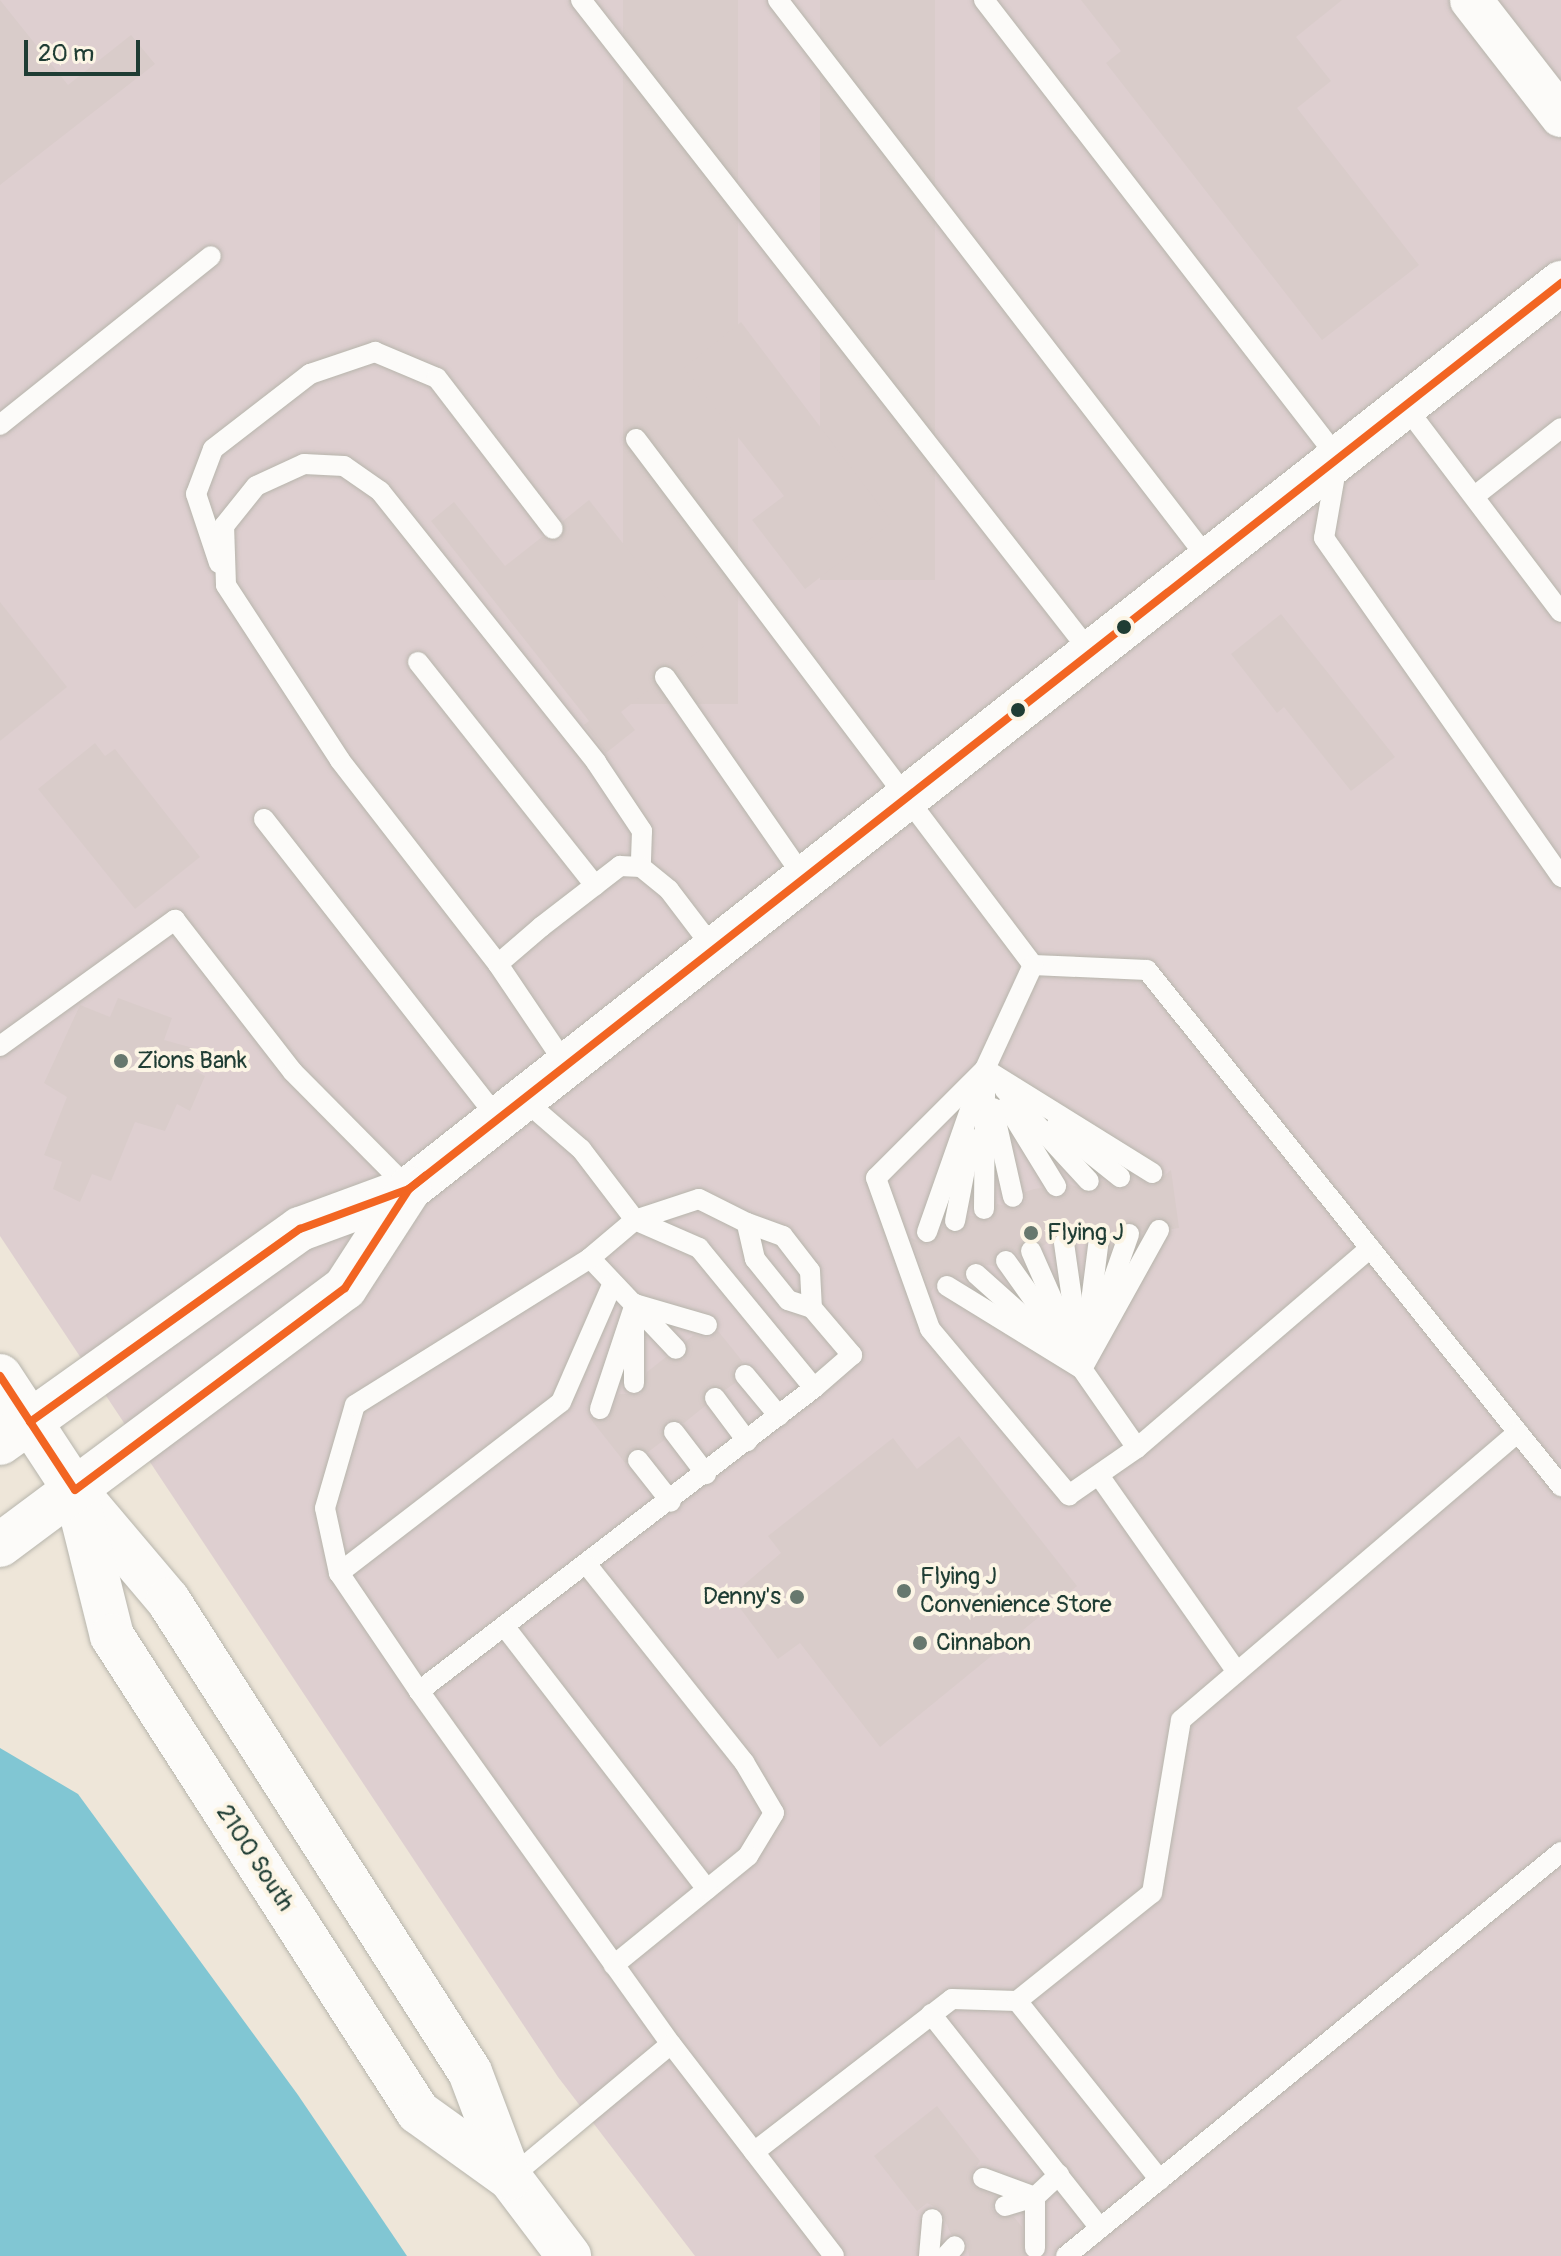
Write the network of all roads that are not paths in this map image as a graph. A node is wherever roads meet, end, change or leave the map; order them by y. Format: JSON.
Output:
{"nodes":[{"id":1,"x":581,"y":0,"type":"edge"},
{"id":2,"x":778,"y":0,"type":"edge"},
{"id":3,"x":984,"y":0,"type":"edge"},
{"id":4,"x":1471,"y":0,"type":"edge"},
{"id":5,"x":1561,"y":116,"type":"edge"},
{"id":6,"x":211,"y":256,"type":"dead end"},
{"id":7,"x":1561,"y":283,"type":"edge"},
{"id":8,"x":1405,"y":406,"type":"junction"},
{"id":9,"x":0,"y":425,"type":"edge"},
{"id":10,"x":1561,"y":428,"type":"edge"},
{"id":11,"x":636,"y":439,"type":"dead end"},
{"id":12,"x":1338,"y":458,"type":"junction"},
{"id":13,"x":1476,"y":495,"type":"junction"},
{"id":14,"x":553,"y":529,"type":"dead end"},
{"id":15,"x":1209,"y":560,"type":"junction"},
{"id":16,"x":226,"y":585,"type":"junction"},
{"id":17,"x":1561,"y":612,"type":"edge"},
{"id":18,"x":1091,"y":653,"type":"junction"},
{"id":19,"x":418,"y":662,"type":"dead end"},
{"id":20,"x":665,"y":677,"type":"dead end"},
{"id":21,"x":905,"y":798,"type":"junction"},
{"id":22,"x":264,"y":819,"type":"dead end"},
{"id":23,"x":641,"y":867,"type":"junction"},
{"id":24,"x":1561,"y":877,"type":"edge"},
{"id":25,"x":804,"y":878,"type":"junction"},
{"id":26,"x":595,"y":885,"type":"junction"},
{"id":27,"x":714,"y":949,"type":"junction"},
{"id":28,"x":498,"y":964,"type":"junction"},
{"id":29,"x":1033,"y":965,"type":"junction"},
{"id":30,"x":0,"y":1046,"type":"edge"},
{"id":31,"x":566,"y":1065,"type":"junction"},
{"id":32,"x":985,"y":1069,"type":"junction"},
{"id":33,"x":511,"y":1109,"type":"junction"},
{"id":34,"x":1152,"y":1173,"type":"dead end"},
{"id":35,"x":1120,"y":1177,"type":"dead end"},
{"id":36,"x":1089,"y":1181,"type":"dead end"},
{"id":37,"x":1056,"y":1186,"type":"dead end"},
{"id":38,"x":409,"y":1189,"type":"junction"},
{"id":39,"x":1013,"y":1197,"type":"dead end"},
{"id":40,"x":984,"y":1209,"type":"dead end"},
{"id":41,"x":635,"y":1220,"type":"junction"},
{"id":42,"x":955,"y":1221,"type":"dead end"},
{"id":43,"x":747,"y":1223,"type":"junction"},
{"id":44,"x":1159,"y":1230,"type":"dead end"},
{"id":45,"x":927,"y":1232,"type":"dead end"},
{"id":46,"x":1129,"y":1234,"type":"dead end"},
{"id":47,"x":1099,"y":1238,"type":"dead end"},
{"id":48,"x":1064,"y":1243,"type":"dead end"},
{"id":49,"x":1370,"y":1248,"type":"junction"},
{"id":50,"x":1031,"y":1251,"type":"dead end"},
{"id":51,"x":590,"y":1258,"type":"junction"},
{"id":52,"x":1006,"y":1261,"type":"dead end"},
{"id":53,"x":976,"y":1274,"type":"dead end"},
{"id":54,"x":612,"y":1285,"type":"junction"},
{"id":55,"x":947,"y":1286,"type":"dead end"},
{"id":56,"x":635,"y":1304,"type":"junction"},
{"id":57,"x":812,"y":1308,"type":"junction"},
{"id":58,"x":707,"y":1325,"type":"dead end"},
{"id":59,"x":676,"y":1349,"type":"dead end"},
{"id":60,"x":1082,"y":1369,"type":"junction"},
{"id":61,"x":745,"y":1375,"type":"dead end"},
{"id":62,"x":0,"y":1376,"type":"edge"},
{"id":63,"x":634,"y":1383,"type":"dead end"},
{"id":64,"x":814,"y":1388,"type":"junction"},
{"id":65,"x":715,"y":1398,"type":"dead end"},
{"id":66,"x":600,"y":1409,"type":"dead end"},
{"id":67,"x":779,"y":1416,"type":"junction"},
{"id":68,"x":674,"y":1432,"type":"dead end"},
{"id":69,"x":1518,"y":1432,"type":"junction"},
{"id":70,"x":15,"y":1433,"type":"edge"},
{"id":71,"x":747,"y":1441,"type":"junction"},
{"id":72,"x":1137,"y":1448,"type":"junction"},
{"id":73,"x":638,"y":1460,"type":"dead end"},
{"id":74,"x":706,"y":1474,"type":"junction"},
{"id":75,"x":1100,"y":1477,"type":"junction"},
{"id":76,"x":1561,"y":1486,"type":"edge"},
{"id":77,"x":75,"y":1490,"type":"junction"},
{"id":78,"x":671,"y":1502,"type":"junction"},
{"id":79,"x":0,"y":1545,"type":"edge"},
{"id":80,"x":588,"y":1566,"type":"junction"},
{"id":81,"x":339,"y":1573,"type":"junction"},
{"id":82,"x":505,"y":1627,"type":"junction"},
{"id":83,"x":1237,"y":1672,"type":"junction"},
{"id":84,"x":419,"y":1691,"type":"junction"},
{"id":85,"x":1561,"y":1852,"type":"edge"},
{"id":86,"x":707,"y":1889,"type":"junction"},
{"id":87,"x":614,"y":1965,"type":"junction"},
{"id":88,"x":1017,"y":2001,"type":"junction"},
{"id":89,"x":931,"y":2014,"type":"junction"},
{"id":90,"x":671,"y":2044,"type":"junction"},
{"id":91,"x":754,"y":2152,"type":"junction"},
{"id":92,"x":1059,"y":2175,"type":"junction"},
{"id":93,"x":510,"y":2178,"type":"junction"},
{"id":94,"x":983,"y":2178,"type":"dead end"},
{"id":95,"x":1160,"y":2180,"type":"junction"},
{"id":96,"x":1035,"y":2197,"type":"junction"},
{"id":97,"x":1005,"y":2206,"type":"dead end"},
{"id":98,"x":932,"y":2219,"type":"dead end"},
{"id":99,"x":1100,"y":2228,"type":"junction"},
{"id":100,"x":1021,"y":2230,"type":"dead end"},
{"id":101,"x":1035,"y":2248,"type":"dead end"},
{"id":102,"x":569,"y":2256,"type":"edge"},
{"id":103,"x":834,"y":2256,"type":"edge"},
{"id":104,"x":929,"y":2256,"type":"edge"},
{"id":105,"x":1066,"y":2256,"type":"edge"}],
"edges":[{"from":1,"to":18,"type":"lane"},
{"from":2,"to":15,"type":"lane"},
{"from":3,"to":12,"type":"lane"},
{"from":4,"to":5,"type":"street"},
{"from":6,"to":9,"type":"lane"},
{"from":7,"to":8,"type":"main road"},
{"from":8,"to":12,"type":"main road"},
{"from":8,"to":13,"type":"lane"},
{"from":10,"to":13,"type":"lane"},
{"from":11,"to":21,"type":"lane"},
{"from":12,"to":15,"type":"main road"},
{"from":12,"to":24,"type":"lane"},
{"from":13,"to":17,"type":"lane"},
{"from":14,"to":16,"type":"lane"},
{"from":15,"to":18,"type":"main road"},
{"from":16,"to":23,"type":"lane"},
{"from":16,"to":28,"type":"lane"},
{"from":18,"to":21,"type":"main road"},
{"from":19,"to":26,"type":"lane"},
{"from":20,"to":25,"type":"lane"},
{"from":21,"to":25,"type":"main road"},
{"from":21,"to":29,"type":"lane"},
{"from":22,"to":33,"type":"lane"},
{"from":23,"to":26,"type":"lane"},
{"from":23,"to":27,"type":"lane"},
{"from":25,"to":27,"type":"main road"},
{"from":26,"to":28,"type":"lane"},
{"from":27,"to":31,"type":"main road"},
{"from":28,"to":31,"type":"lane"},
{"from":29,"to":32,"type":"lane"},
{"from":29,"to":49,"type":"lane"},
{"from":30,"to":38,"type":"lane"},
{"from":31,"to":33,"type":"main road"},
{"from":32,"to":34,"type":"lane"},
{"from":32,"to":35,"type":"lane"},
{"from":32,"to":36,"type":"lane"},
{"from":32,"to":37,"type":"lane"},
{"from":32,"to":39,"type":"lane"},
{"from":32,"to":40,"type":"lane"},
{"from":32,"to":42,"type":"lane"},
{"from":32,"to":45,"type":"lane"},
{"from":32,"to":75,"type":"lane"},
{"from":33,"to":38,"type":"main road"},
{"from":33,"to":41,"type":"lane"},
{"from":38,"to":70,"type":"main road"},
{"from":38,"to":77,"type":"main road"},
{"from":41,"to":43,"type":"lane"},
{"from":41,"to":51,"type":"lane"},
{"from":41,"to":64,"type":"lane"},
{"from":43,"to":57,"type":"lane"},
{"from":43,"to":57,"type":"lane"},
{"from":44,"to":60,"type":"lane"},
{"from":46,"to":60,"type":"lane"},
{"from":47,"to":60,"type":"lane"},
{"from":48,"to":60,"type":"lane"},
{"from":49,"to":69,"type":"lane"},
{"from":49,"to":72,"type":"lane"},
{"from":50,"to":60,"type":"lane"},
{"from":51,"to":54,"type":"lane"},
{"from":51,"to":81,"type":"lane"},
{"from":52,"to":60,"type":"lane"},
{"from":53,"to":60,"type":"lane"},
{"from":54,"to":56,"type":"lane"},
{"from":54,"to":81,"type":"lane"},
{"from":55,"to":60,"type":"lane"},
{"from":56,"to":58,"type":"lane"},
{"from":56,"to":59,"type":"lane"},
{"from":56,"to":63,"type":"lane"},
{"from":56,"to":66,"type":"lane"},
{"from":57,"to":64,"type":"lane"},
{"from":60,"to":72,"type":"lane"},
{"from":61,"to":67,"type":"lane"},
{"from":62,"to":70,"type":"main road","name":"2100 South"},
{"from":64,"to":67,"type":"lane"},
{"from":65,"to":71,"type":"lane"},
{"from":67,"to":71,"type":"lane"},
{"from":68,"to":74,"type":"lane"},
{"from":69,"to":76,"type":"lane"},
{"from":69,"to":83,"type":"lane"},
{"from":70,"to":77,"type":"main road","name":"2100 South"},
{"from":71,"to":74,"type":"lane"},
{"from":72,"to":75,"type":"lane"},
{"from":73,"to":78,"type":"lane"},
{"from":74,"to":78,"type":"lane"},
{"from":75,"to":83,"type":"lane"},
{"from":77,"to":79,"type":"main road"},
{"from":77,"to":93,"type":"main road","name":"2100 South"},
{"from":77,"to":93,"type":"main road","name":"2100 South"},
{"from":78,"to":80,"type":"lane"},
{"from":80,"to":82,"type":"lane"},
{"from":80,"to":86,"type":"lane"},
{"from":81,"to":84,"type":"lane"},
{"from":82,"to":84,"type":"lane"},
{"from":82,"to":86,"type":"lane"},
{"from":83,"to":88,"type":"lane"},
{"from":84,"to":87,"type":"lane"},
{"from":85,"to":95,"type":"lane"},
{"from":86,"to":87,"type":"lane"},
{"from":87,"to":90,"type":"lane"},
{"from":88,"to":89,"type":"lane"},
{"from":88,"to":95,"type":"lane"},
{"from":89,"to":91,"type":"lane"},
{"from":89,"to":92,"type":"lane"},
{"from":90,"to":91,"type":"lane"},
{"from":90,"to":93,"type":"lane"},
{"from":91,"to":103,"type":"lane"},
{"from":92,"to":96,"type":"lane"},
{"from":92,"to":99,"type":"lane"},
{"from":93,"to":102,"type":"main road","name":"2100 South"},
{"from":94,"to":96,"type":"lane"},
{"from":95,"to":99,"type":"lane"},
{"from":96,"to":97,"type":"lane"},
{"from":96,"to":100,"type":"lane"},
{"from":96,"to":101,"type":"lane"},
{"from":98,"to":104,"type":"lane"},
{"from":99,"to":105,"type":"lane"}]}
